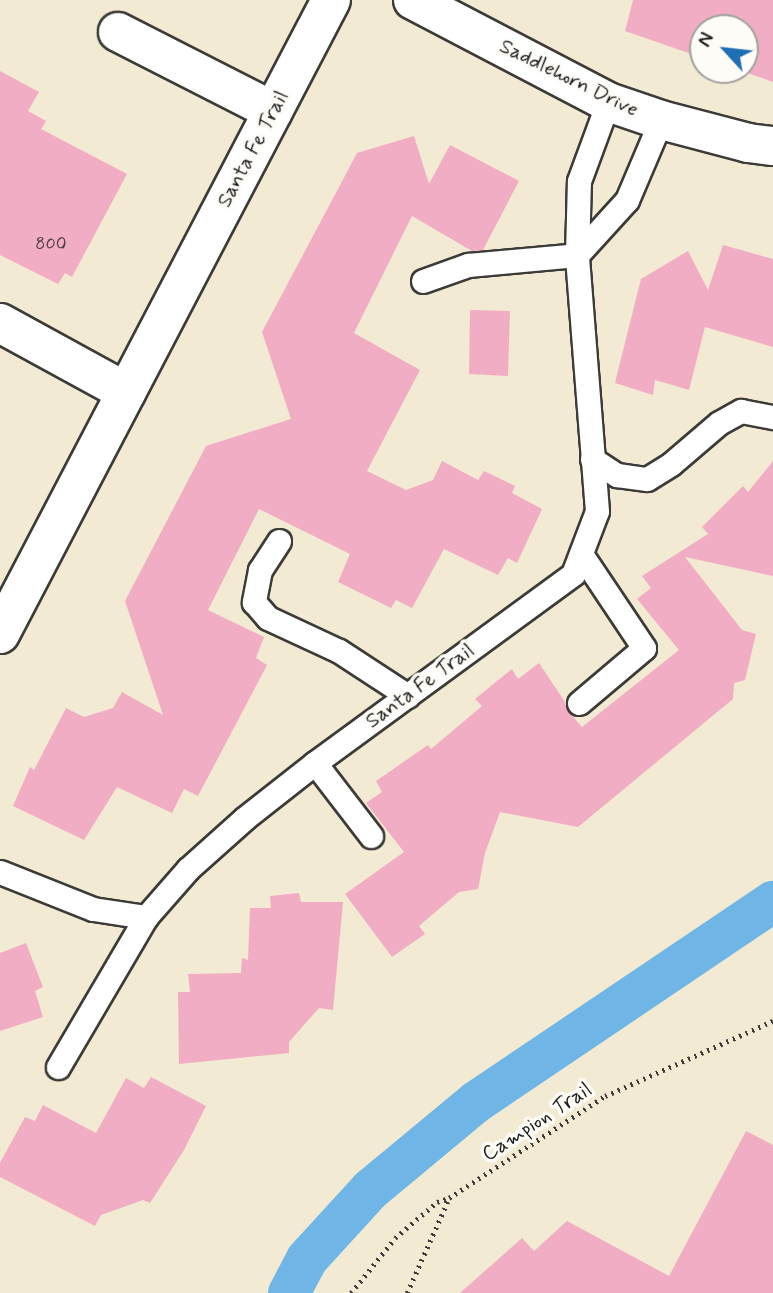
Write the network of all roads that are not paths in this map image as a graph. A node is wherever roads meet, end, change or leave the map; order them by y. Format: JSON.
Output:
{"nodes":[{"id":1,"x":331,"y":0,"type":"edge"},
{"id":2,"x":413,"y":0,"type":"edge"},
{"id":3,"x":118,"y":32,"type":"dead end"},
{"id":4,"x":608,"y":102,"type":"junction"},
{"id":5,"x":273,"y":111,"type":"junction"},
{"id":6,"x":661,"y":120,"type":"junction"},
{"id":7,"x":773,"y":146,"type":"edge"},
{"id":8,"x":577,"y":256,"type":"junction"},
{"id":9,"x":423,"y":281,"type":"dead end"},
{"id":10,"x":0,"y":323,"type":"edge"},
{"id":11,"x":126,"y":392,"type":"junction"},
{"id":12,"x":773,"y":417,"type":"edge"},
{"id":13,"x":592,"y":459,"type":"junction"},
{"id":14,"x":279,"y":541,"type":"dead end"},
{"id":15,"x":581,"y":554,"type":"junction"},
{"id":16,"x":0,"y":634,"type":"edge"},
{"id":17,"x":408,"y":696,"type":"junction"},
{"id":18,"x":579,"y":703,"type":"dead end"},
{"id":19,"x":314,"y":763,"type":"junction"},
{"id":20,"x":371,"y":836,"type":"dead end"},
{"id":21,"x":0,"y":872,"type":"edge"},
{"id":22,"x":146,"y":917,"type":"junction"},
{"id":23,"x":58,"y":1068,"type":"dead end"}],
"edges":[{"from":1,"to":5,"type":"street","name":"Santa Fe Trail"},
{"from":2,"to":4,"type":"street","name":"Saddlehorn Drive"},
{"from":3,"to":5,"type":"street"},
{"from":4,"to":6,"type":"street","name":"Saddlehorn Drive"},
{"from":4,"to":8,"type":"lane","name":"Santa Fe Trail"},
{"from":5,"to":11,"type":"street","name":"Santa Fe Trail"},
{"from":6,"to":7,"type":"street","name":"Saddlehorn Drive"},
{"from":6,"to":8,"type":"lane"},
{"from":8,"to":9,"type":"lane"},
{"from":8,"to":13,"type":"lane","name":"Santa Fe Trail"},
{"from":10,"to":11,"type":"street"},
{"from":11,"to":16,"type":"street","name":"Santa Fe Trail"},
{"from":12,"to":13,"type":"lane"},
{"from":13,"to":15,"type":"lane","name":"Santa Fe Trail"},
{"from":14,"to":17,"type":"lane"},
{"from":15,"to":17,"type":"lane","name":"Santa Fe Trail"},
{"from":15,"to":18,"type":"lane"},
{"from":17,"to":19,"type":"lane","name":"Santa Fe Trail"},
{"from":19,"to":20,"type":"lane"},
{"from":19,"to":22,"type":"lane","name":"Santa Fe Trail"},
{"from":21,"to":22,"type":"lane"},
{"from":22,"to":23,"type":"lane","name":"Santa Fe Trail"}]}
